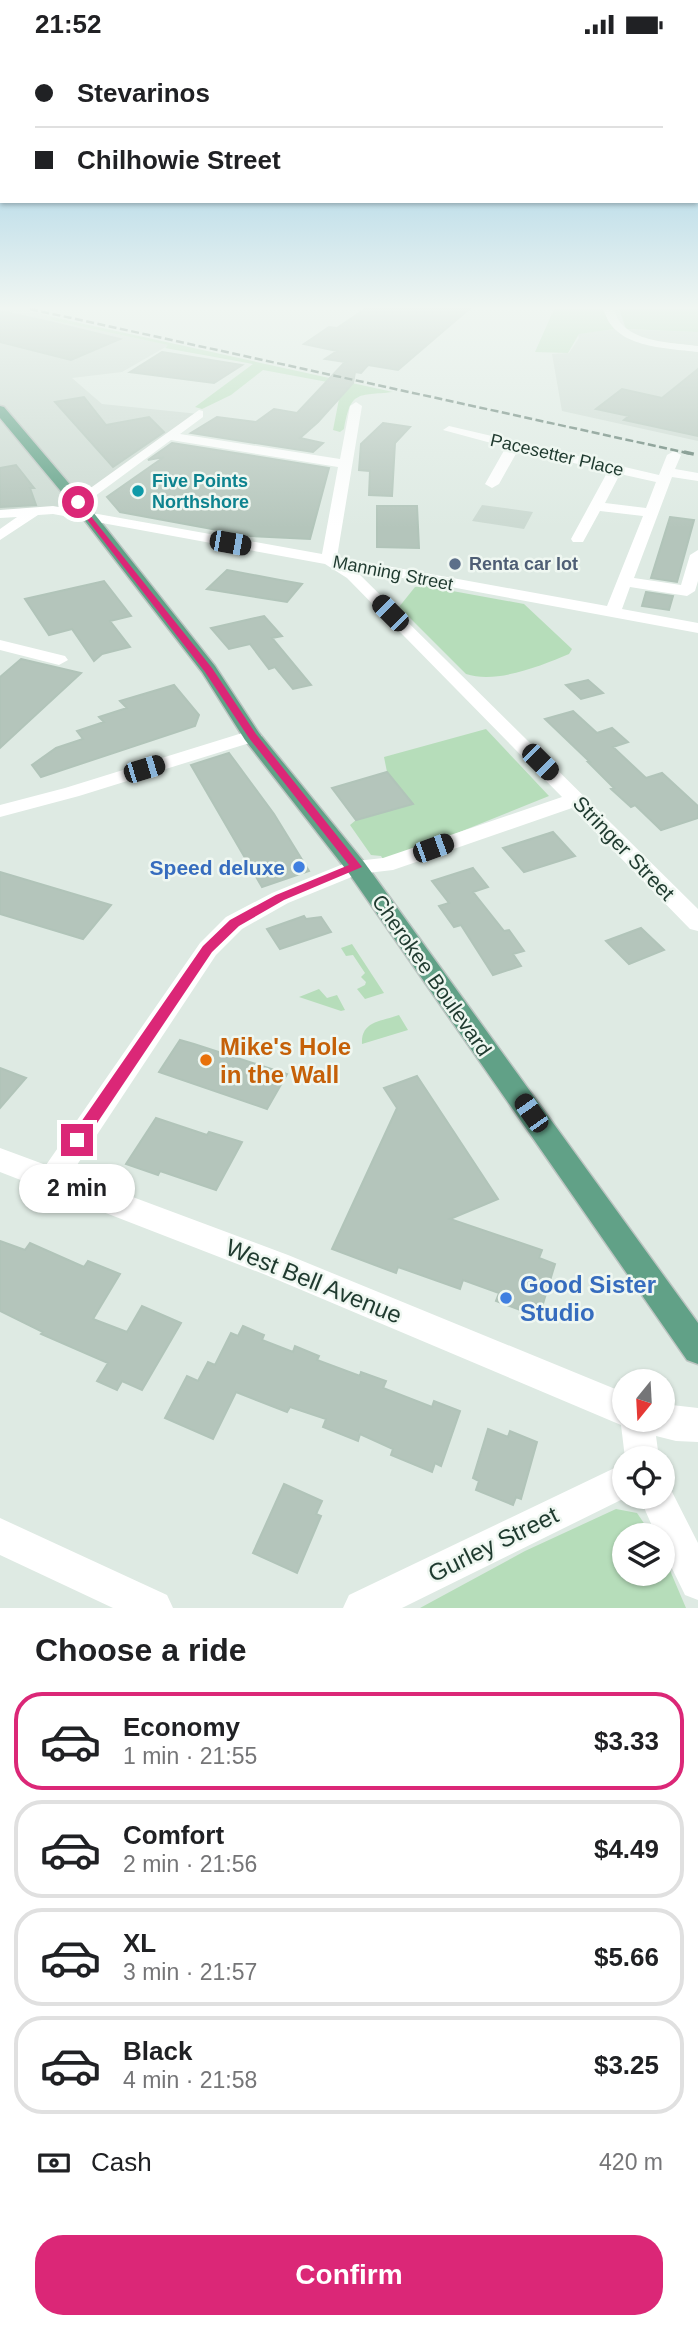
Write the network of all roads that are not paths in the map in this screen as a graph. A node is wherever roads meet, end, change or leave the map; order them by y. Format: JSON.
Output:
{"nodes":[{"id":1,"x":356,"y":406,"type":"dead end"},
{"id":2,"x":0,"y":410,"type":"edge"},
{"id":3,"x":199,"y":414,"type":"dead end"},
{"id":4,"x":449,"y":430,"type":"dead end"},
{"id":5,"x":168,"y":436,"type":"junction"},
{"id":6,"x":514,"y":445,"type":"junction"},
{"id":7,"x":674,"y":455,"type":"dead end"},
{"id":8,"x":345,"y":464,"type":"junction"},
{"id":9,"x":616,"y":469,"type":"junction"},
{"id":10,"x":666,"y":476,"type":"junction"},
{"id":11,"x":698,"y":477,"type":"edge"},
{"id":12,"x":492,"y":484,"type":"dead end"},
{"id":13,"x":78,"y":502,"type":"junction"},
{"id":14,"x":596,"y":506,"type":"junction"},
{"id":15,"x":35,"y":511,"type":"junction"},
{"id":16,"x":651,"y":513,"type":"junction"},
{"id":17,"x":0,"y":514,"type":"edge"},
{"id":18,"x":88,"y":515,"type":"junction"},
{"id":19,"x":0,"y":536,"type":"edge"},
{"id":20,"x":578,"y":539,"type":"dead end"},
{"id":21,"x":698,"y":555,"type":"edge"},
{"id":22,"x":332,"y":562,"type":"junction"},
{"id":23,"x":625,"y":581,"type":"junction"},
{"id":24,"x":612,"y":613,"type":"junction"},
{"id":25,"x":698,"y":628,"type":"edge"},
{"id":26,"x":0,"y":645,"type":"edge"},
{"id":27,"x":59,"y":660,"type":"dead end"},
{"id":28,"x":252,"y":736,"type":"junction"},
{"id":29,"x":577,"y":800,"type":"junction"},
{"id":30,"x":0,"y":811,"type":"edge"},
{"id":31,"x":356,"y":867,"type":"junction"},
{"id":32,"x":698,"y":923,"type":"edge"},
{"id":33,"x":0,"y":1160,"type":"edge"},
{"id":34,"x":52,"y":1179,"type":"junction"},
{"id":35,"x":698,"y":1349,"type":"edge"},
{"id":36,"x":612,"y":1405,"type":"edge"},
{"id":37,"x":676,"y":1424,"type":"edge"},
{"id":38,"x":698,"y":1425,"type":"edge"},
{"id":39,"x":612,"y":1486,"type":"edge"},
{"id":40,"x":662,"y":1509,"type":"edge"},
{"id":41,"x":0,"y":1536,"type":"edge"},
{"id":42,"x":698,"y":1582,"type":"edge"},
{"id":43,"x":154,"y":1608,"type":"edge"},
{"id":44,"x":362,"y":1608,"type":"edge"}],
"edges":[{"from":1,"to":8,"type":"street"},
{"from":2,"to":13,"type":"main road","name":"Cherokee Boulevard"},
{"from":3,"to":5,"type":"street"},
{"from":4,"to":6,"type":"street","name":"Pacesetter Place"},
{"from":5,"to":8,"type":"street"},
{"from":5,"to":13,"type":"street"},
{"from":6,"to":9,"type":"street","name":"Pacesetter Place"},
{"from":6,"to":12,"type":"street"},
{"from":7,"to":10,"type":"street"},
{"from":8,"to":22,"type":"street"},
{"from":9,"to":10,"type":"street","name":"Pacesetter Place"},
{"from":9,"to":14,"type":"street"},
{"from":10,"to":11,"type":"street","name":"Pacesetter Place"},
{"from":10,"to":16,"type":"street"},
{"from":13,"to":18,"type":"main road","name":"Cherokee Boulevard"},
{"from":14,"to":16,"type":"street"},
{"from":14,"to":20,"type":"street"},
{"from":15,"to":17,"type":"street","name":"Manning Street"},
{"from":15,"to":18,"type":"street","name":"Manning Street"},
{"from":15,"to":19,"type":"street"},
{"from":16,"to":23,"type":"street"},
{"from":18,"to":22,"type":"street","name":"Manning Street"},
{"from":18,"to":28,"type":"main road","name":"Cherokee Boulevard"},
{"from":21,"to":23,"type":"street"},
{"from":22,"to":24,"type":"street","name":"Manning Street"},
{"from":22,"to":29,"type":"street","name":"Stringer Street"},
{"from":23,"to":24,"type":"street"},
{"from":24,"to":25,"type":"street","name":"Manning Street"},
{"from":26,"to":27,"type":"street"},
{"from":28,"to":30,"type":"street"},
{"from":28,"to":31,"type":"main road","name":"Cherokee Boulevard"},
{"from":29,"to":31,"type":"street"},
{"from":29,"to":32,"type":"street","name":"Stringer Street"},
{"from":31,"to":34,"type":"street"},
{"from":31,"to":35,"type":"main road","name":"Cherokee Boulevard"},
{"from":33,"to":34,"type":"street","name":"West Bell Avenue"},
{"from":34,"to":36,"type":"street","name":"West Bell Avenue"},
{"from":37,"to":38,"type":"street"},
{"from":39,"to":44,"type":"street","name":"Gurley Street"},
{"from":40,"to":42,"type":"street"},
{"from":41,"to":43,"type":"street"}]}
